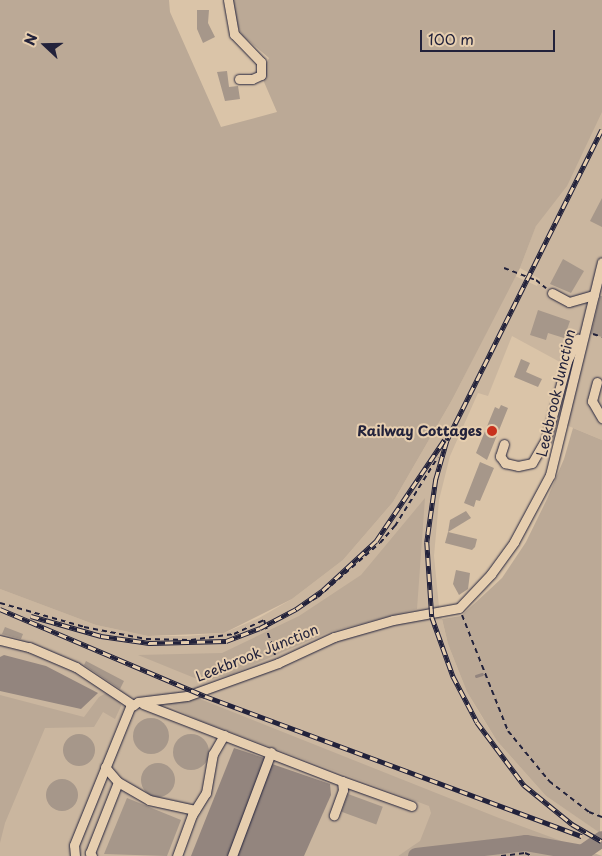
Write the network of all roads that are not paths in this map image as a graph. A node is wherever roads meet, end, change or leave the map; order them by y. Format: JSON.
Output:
{"nodes":[{"id":1,"x":228,"y":0,"type":"edge"},
{"id":2,"x":239,"y":79,"type":"dead end"},
{"id":3,"x":602,"y":262,"type":"edge"},
{"id":4,"x":552,"y":293,"type":"road end"},
{"id":5,"x":594,"y":295,"type":"junction"},
{"id":6,"x":583,"y":332,"type":"junction"},
{"id":7,"x":597,"y":382,"type":"dead end"},
{"id":8,"x":602,"y":418,"type":"edge"},
{"id":9,"x":504,"y":444,"type":"dead end"},
{"id":10,"x":0,"y":640,"type":"edge"},
{"id":11,"x":136,"y":703,"type":"junction"},
{"id":12,"x":224,"y":735,"type":"junction"},
{"id":13,"x":271,"y":752,"type":"junction"},
{"id":14,"x":105,"y":767,"type":"junction"},
{"id":15,"x":342,"y":781,"type":"junction"},
{"id":16,"x":118,"y":782,"type":"junction"},
{"id":17,"x":412,"y":806,"type":"dead end"},
{"id":18,"x":195,"y":810,"type":"junction"},
{"id":19,"x":334,"y":814,"type":"dead end"},
{"id":20,"x":75,"y":856,"type":"edge"},
{"id":21,"x":92,"y":856,"type":"edge"},
{"id":22,"x":176,"y":856,"type":"edge"},
{"id":23,"x":232,"y":856,"type":"edge"}],
"edges":[{"from":1,"to":2,"type":"street"},
{"from":3,"to":5,"type":"street","name":"Leekbrook Junction"},
{"from":4,"to":5,"type":"street"},
{"from":5,"to":6,"type":"street","name":"Leekbrook Junction"},
{"from":6,"to":9,"type":"street"},
{"from":6,"to":11,"type":"street","name":"Leekbrook Junction"},
{"from":7,"to":8,"type":"street"},
{"from":10,"to":11,"type":"street"},
{"from":11,"to":12,"type":"street"},
{"from":11,"to":14,"type":"street"},
{"from":12,"to":13,"type":"street"},
{"from":12,"to":18,"type":"street"},
{"from":13,"to":15,"type":"street"},
{"from":13,"to":23,"type":"street"},
{"from":14,"to":16,"type":"street"},
{"from":14,"to":20,"type":"street"},
{"from":15,"to":17,"type":"street"},
{"from":15,"to":19,"type":"street"},
{"from":16,"to":18,"type":"street"},
{"from":16,"to":21,"type":"street"},
{"from":18,"to":22,"type":"street"}]}
